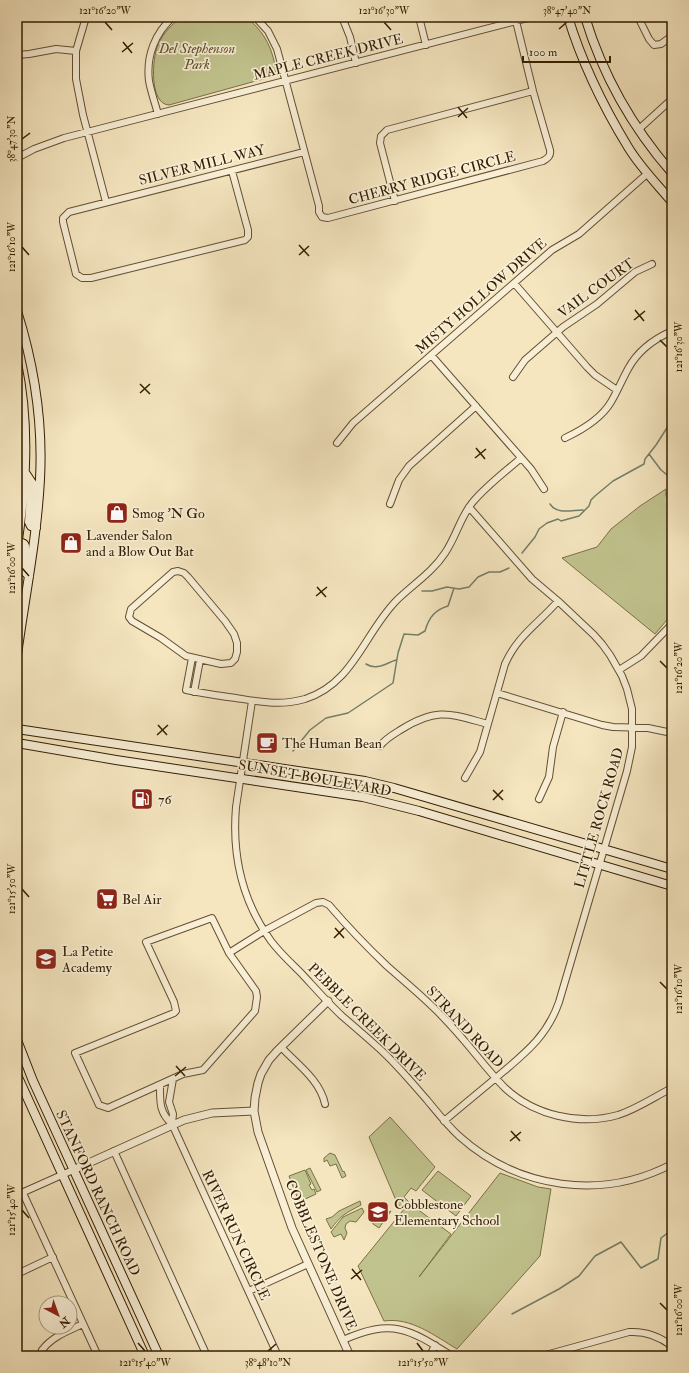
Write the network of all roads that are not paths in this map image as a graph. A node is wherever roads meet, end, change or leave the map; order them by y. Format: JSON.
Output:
{"nodes":[{"id":1,"x":86,"y":17,"type":"edge"},
{"id":2,"x":173,"y":17,"type":"edge"},
{"id":3,"x":255,"y":17,"type":"edge"},
{"id":4,"x":342,"y":17,"type":"edge"},
{"id":5,"x":419,"y":17,"type":"edge"},
{"id":6,"x":532,"y":17,"type":"edge"},
{"id":7,"x":568,"y":17,"type":"edge"},
{"id":8,"x":585,"y":17,"type":"edge"},
{"id":9,"x":638,"y":17,"type":"edge"},
{"id":10,"x":516,"y":19,"type":"edge"},
{"id":11,"x":672,"y":36,"type":"edge"},
{"id":12,"x":426,"y":45,"type":"junction"},
{"id":13,"x":76,"y":51,"type":"junction"},
{"id":14,"x":17,"y":55,"type":"edge"},
{"id":15,"x":356,"y":63,"type":"junction"},
{"id":16,"x":287,"y":80,"type":"junction"},
{"id":17,"x":533,"y":91,"type":"junction"},
{"id":18,"x":671,"y":103,"type":"edge"},
{"id":19,"x":158,"y":114,"type":"junction"},
{"id":20,"x":637,"y":128,"type":"junction"},
{"id":21,"x":87,"y":132,"type":"junction"},
{"id":22,"x":304,"y":152,"type":"junction"},
{"id":23,"x":17,"y":158,"type":"edge"},
{"id":24,"x":232,"y":171,"type":"junction"},
{"id":25,"x":648,"y":173,"type":"junction"},
{"id":26,"x":672,"y":173,"type":"edge"},
{"id":27,"x":395,"y":200,"type":"junction"},
{"id":28,"x":106,"y":202,"type":"junction"},
{"id":29,"x":672,"y":202,"type":"edge"},
{"id":30,"x":652,"y":264,"type":"dead end"},
{"id":31,"x":514,"y":283,"type":"junction"},
{"id":32,"x":17,"y":311,"type":"edge"},
{"id":33,"x":556,"y":332,"type":"junction"},
{"id":34,"x":672,"y":332,"type":"edge"},
{"id":35,"x":431,"y":355,"type":"junction"},
{"id":36,"x":17,"y":363,"type":"edge"},
{"id":37,"x":513,"y":378,"type":"dead end"},
{"id":38,"x":617,"y":390,"type":"junction"},
{"id":39,"x":476,"y":406,"type":"junction"},
{"id":40,"x":565,"y":438,"type":"dead end"},
{"id":41,"x":337,"y":444,"type":"dead end"},
{"id":42,"x":521,"y":458,"type":"junction"},
{"id":43,"x":26,"y":474,"type":"junction"},
{"id":44,"x":544,"y":490,"type":"dead end"},
{"id":45,"x":390,"y":504,"type":"dead end"},
{"id":46,"x":469,"y":507,"type":"junction"},
{"id":47,"x":36,"y":528,"type":"junction"},
{"id":48,"x":17,"y":544,"type":"edge"},
{"id":49,"x":29,"y":576,"type":"junction"},
{"id":50,"x":558,"y":601,"type":"junction"},
{"id":51,"x":672,"y":624,"type":"edge"},
{"id":52,"x":17,"y":655,"type":"edge"},
{"id":53,"x":192,"y":658,"type":"junction"},
{"id":54,"x":200,"y":660,"type":"junction"},
{"id":55,"x":618,"y":670,"type":"junction"},
{"id":56,"x":188,"y":676,"type":"junction"},
{"id":57,"x":196,"y":678,"type":"junction"},
{"id":58,"x":194,"y":692,"type":"junction"},
{"id":59,"x":497,"y":693,"type":"junction"},
{"id":60,"x":252,"y":701,"type":"junction"},
{"id":61,"x":563,"y":712,"type":"junction"},
{"id":62,"x":488,"y":724,"type":"junction"},
{"id":63,"x":633,"y":728,"type":"junction"},
{"id":64,"x":17,"y":729,"type":"edge"},
{"id":65,"x":672,"y":733,"type":"edge"},
{"id":66,"x":17,"y":743,"type":"edge"},
{"id":67,"x":380,"y":746,"type":"dead end"},
{"id":68,"x":243,"y":763,"type":"junction"},
{"id":69,"x":240,"y":778,"type":"junction"},
{"id":70,"x":465,"y":778,"type":"dead end"},
{"id":71,"x":539,"y":799,"type":"dead end"},
{"id":72,"x":604,"y":849,"type":"junction"},
{"id":73,"x":600,"y":864,"type":"junction"},
{"id":74,"x":672,"y":869,"type":"edge"},
{"id":75,"x":672,"y":886,"type":"edge"},
{"id":76,"x":264,"y":931,"type":"junction"},
{"id":77,"x":229,"y":953,"type":"junction"},
{"id":78,"x":328,"y":1001,"type":"junction"},
{"id":79,"x":17,"y":1040,"type":"edge"},
{"id":80,"x":281,"y":1047,"type":"junction"},
{"id":81,"x":17,"y":1075,"type":"edge"},
{"id":82,"x":496,"y":1078,"type":"junction"},
{"id":83,"x":173,"y":1079,"type":"junction"},
{"id":84,"x":160,"y":1085,"type":"junction"},
{"id":85,"x":672,"y":1088,"type":"edge"},
{"id":86,"x":325,"y":1104,"type":"dead end"},
{"id":87,"x":254,"y":1111,"type":"junction"},
{"id":88,"x":444,"y":1121,"type":"junction"},
{"id":89,"x":172,"y":1124,"type":"junction"},
{"id":90,"x":114,"y":1151,"type":"junction"},
{"id":91,"x":672,"y":1164,"type":"edge"},
{"id":92,"x":73,"y":1170,"type":"junction"},
{"id":93,"x":62,"y":1175,"type":"junction"},
{"id":94,"x":20,"y":1194,"type":"edge"},
{"id":95,"x":52,"y":1257,"type":"junction"},
{"id":96,"x":308,"y":1264,"type":"junction"},
{"id":97,"x":17,"y":1274,"type":"edge"},
{"id":98,"x":249,"y":1291,"type":"junction"},
{"id":99,"x":83,"y":1324,"type":"junction"},
{"id":100,"x":343,"y":1340,"type":"junction"},
{"id":101,"x":435,"y":1345,"type":"junction"},
{"id":102,"x":672,"y":1346,"type":"edge"},
{"id":103,"x":42,"y":1350,"type":"dead end"},
{"id":104,"x":553,"y":1354,"type":"edge"},
{"id":105,"x":98,"y":1356,"type":"edge"},
{"id":106,"x":145,"y":1356,"type":"edge"},
{"id":107,"x":159,"y":1356,"type":"edge"},
{"id":108,"x":207,"y":1356,"type":"edge"},
{"id":109,"x":278,"y":1356,"type":"edge"},
{"id":110,"x":350,"y":1356,"type":"edge"},
{"id":111,"x":430,"y":1356,"type":"edge"},
{"id":112,"x":452,"y":1356,"type":"edge"},
{"id":113,"x":542,"y":1356,"type":"edge"}],
"edges":[{"from":1,"to":13,"type":"street"},
{"from":2,"to":19,"type":"street"},
{"from":3,"to":16,"type":"street","name":"CHERRY RIDGE CIRCLE"},
{"from":4,"to":15,"type":"street"},
{"from":5,"to":12,"type":"street"},
{"from":6,"to":10,"type":"street","name":"MAPLE CREEK DRIVE"},
{"from":7,"to":25,"type":"main road"},
{"from":8,"to":20,"type":"main road"},
{"from":9,"to":11,"type":"street"},
{"from":10,"to":12,"type":"street","name":"MAPLE CREEK DRIVE"},
{"from":10,"to":17,"type":"street","name":"CHERRY RIDGE CIRCLE"},
{"from":12,"to":15,"type":"street","name":"MAPLE CREEK DRIVE"},
{"from":13,"to":14,"type":"street"},
{"from":13,"to":21,"type":"street"},
{"from":15,"to":16,"type":"street","name":"MAPLE CREEK DRIVE"},
{"from":16,"to":19,"type":"street","name":"MAPLE CREEK DRIVE"},
{"from":16,"to":22,"type":"street","name":"CHERRY RIDGE CIRCLE"},
{"from":17,"to":27,"type":"street"},
{"from":17,"to":27,"type":"street","name":"CHERRY RIDGE CIRCLE"},
{"from":18,"to":20,"type":"street"},
{"from":19,"to":21,"type":"street","name":"MAPLE CREEK DRIVE"},
{"from":20,"to":26,"type":"main road"},
{"from":21,"to":23,"type":"street","name":"MAPLE CREEK DRIVE"},
{"from":21,"to":28,"type":"street"},
{"from":22,"to":24,"type":"street","name":"SILVER MILL WAY"},
{"from":22,"to":27,"type":"street","name":"CHERRY RIDGE CIRCLE"},
{"from":24,"to":28,"type":"street","name":"SILVER MILL WAY"},
{"from":24,"to":28,"type":"street","name":"SILVER MILL WAY"},
{"from":25,"to":29,"type":"main road"},
{"from":25,"to":31,"type":"street","name":"MISTY HOLLOW DRIVE"},
{"from":30,"to":33,"type":"street","name":"VAIL COURT"},
{"from":31,"to":33,"type":"street"},
{"from":31,"to":35,"type":"street","name":"MISTY HOLLOW DRIVE"},
{"from":32,"to":47,"type":"main road"},
{"from":33,"to":37,"type":"street","name":"VAIL COURT"},
{"from":33,"to":38,"type":"street"},
{"from":34,"to":38,"type":"street"},
{"from":35,"to":39,"type":"street"},
{"from":35,"to":41,"type":"street","name":"MISTY HOLLOW DRIVE"},
{"from":36,"to":43,"type":"main road"},
{"from":38,"to":40,"type":"street"},
{"from":39,"to":42,"type":"street"},
{"from":39,"to":45,"type":"street"},
{"from":42,"to":44,"type":"street"},
{"from":42,"to":46,"type":"street"},
{"from":43,"to":47,"type":"main road"},
{"from":43,"to":48,"type":"main road"},
{"from":46,"to":50,"type":"street","name":"LITTLE ROCK ROAD"},
{"from":46,"to":60,"type":"street"},
{"from":47,"to":49,"type":"main road"},
{"from":48,"to":49,"type":"main road"},
{"from":49,"to":52,"type":"main road"},
{"from":50,"to":55,"type":"street","name":"LITTLE ROCK ROAD"},
{"from":50,"to":59,"type":"street"},
{"from":51,"to":55,"type":"street"},
{"from":53,"to":54,"type":"street"},
{"from":53,"to":54,"type":"street"},
{"from":53,"to":56,"type":"street"},
{"from":54,"to":57,"type":"street"},
{"from":55,"to":63,"type":"street","name":"LITTLE ROCK ROAD"},
{"from":56,"to":57,"type":"street"},
{"from":56,"to":58,"type":"street"},
{"from":57,"to":58,"type":"street"},
{"from":58,"to":60,"type":"street"},
{"from":59,"to":61,"type":"street"},
{"from":59,"to":62,"type":"street"},
{"from":60,"to":68,"type":"street","name":"PEBBLE CREEK DRIVE"},
{"from":61,"to":63,"type":"street"},
{"from":61,"to":71,"type":"street"},
{"from":62,"to":67,"type":"street"},
{"from":62,"to":70,"type":"street"},
{"from":63,"to":65,"type":"street"},
{"from":63,"to":72,"type":"street","name":"LITTLE ROCK ROAD"},
{"from":64,"to":68,"type":"main road","name":"SUNSET BOULEVARD"},
{"from":66,"to":69,"type":"main road","name":"SUNSET BOULEVARD"},
{"from":68,"to":69,"type":"street","name":"PEBBLE CREEK DRIVE"},
{"from":68,"to":72,"type":"main road","name":"SUNSET BOULEVARD"},
{"from":69,"to":73,"type":"main road","name":"SUNSET BOULEVARD"},
{"from":69,"to":76,"type":"street","name":"PEBBLE CREEK DRIVE"},
{"from":72,"to":73,"type":"street","name":"LITTLE ROCK ROAD"},
{"from":72,"to":74,"type":"main road","name":"SUNSET BOULEVARD"},
{"from":73,"to":75,"type":"main road","name":"SUNSET BOULEVARD"},
{"from":73,"to":82,"type":"street","name":"LITTLE ROCK ROAD"},
{"from":76,"to":77,"type":"street","name":"STRAND ROAD"},
{"from":76,"to":78,"type":"street","name":"PEBBLE CREEK DRIVE"},
{"from":76,"to":82,"type":"street","name":"STRAND ROAD"},
{"from":77,"to":83,"type":"street"},
{"from":77,"to":84,"type":"street"},
{"from":78,"to":80,"type":"street","name":"COBBLESTONE DRIVE"},
{"from":78,"to":88,"type":"street","name":"PEBBLE CREEK DRIVE"},
{"from":79,"to":92,"type":"main road","name":"STANFORD RANCH ROAD"},
{"from":80,"to":86,"type":"street"},
{"from":80,"to":87,"type":"street","name":"COBBLESTONE DRIVE"},
{"from":81,"to":93,"type":"main road","name":"STANFORD RANCH ROAD"},
{"from":82,"to":85,"type":"street","name":"STRAND ROAD"},
{"from":82,"to":88,"type":"street","name":"LITTLE ROCK ROAD"},
{"from":83,"to":84,"type":"street"},
{"from":83,"to":89,"type":"street"},
{"from":84,"to":89,"type":"street"},
{"from":87,"to":89,"type":"street"},
{"from":87,"to":96,"type":"street","name":"COBBLESTONE DRIVE"},
{"from":88,"to":91,"type":"street","name":"PEBBLE CREEK DRIVE"},
{"from":89,"to":90,"type":"street"},
{"from":89,"to":98,"type":"street","name":"RIVER RUN CIRCLE"},
{"from":90,"to":92,"type":"street"},
{"from":90,"to":108,"type":"street"},
{"from":92,"to":93,"type":"street"},
{"from":92,"to":107,"type":"main road","name":"STANFORD RANCH ROAD"},
{"from":93,"to":94,"type":"street"},
{"from":93,"to":106,"type":"main road","name":"STANFORD RANCH ROAD"},
{"from":94,"to":95,"type":"street"},
{"from":95,"to":97,"type":"street"},
{"from":95,"to":99,"type":"street"},
{"from":96,"to":98,"type":"street"},
{"from":96,"to":100,"type":"street","name":"COBBLESTONE DRIVE"},
{"from":98,"to":109,"type":"street","name":"RIVER RUN CIRCLE"},
{"from":99,"to":103,"type":"street"},
{"from":99,"to":105,"type":"street"},
{"from":100,"to":101,"type":"street"},
{"from":100,"to":110,"type":"street","name":"COBBLESTONE DRIVE"},
{"from":101,"to":111,"type":"street"},
{"from":101,"to":112,"type":"street"},
{"from":102,"to":104,"type":"street"},
{"from":104,"to":113,"type":"street"}]}
